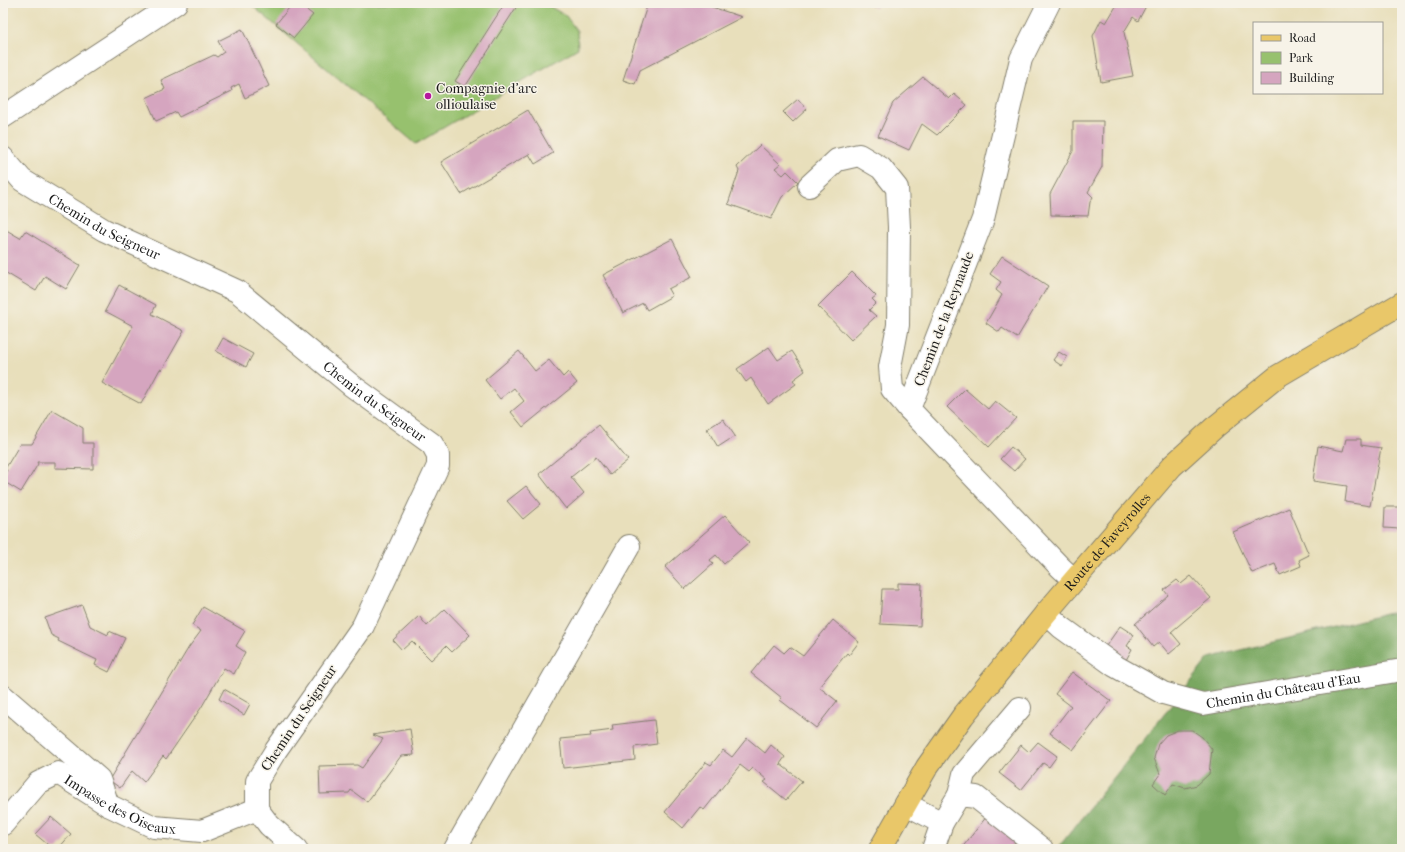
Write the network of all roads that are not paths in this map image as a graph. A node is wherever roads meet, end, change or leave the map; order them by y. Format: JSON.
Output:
{"nodes":[{"id":1,"x":176,"y":3,"type":"edge"},
{"id":2,"x":1049,"y":3,"type":"edge"},
{"id":3,"x":3,"y":118,"type":"edge"},
{"id":4,"x":3,"y":158,"type":"edge"},
{"id":5,"x":809,"y":186,"type":"dead end"},
{"id":6,"x":1402,"y":303,"type":"edge"},
{"id":7,"x":909,"y":409,"type":"junction"},
{"id":8,"x":629,"y":546,"type":"dead end"},
{"id":9,"x":1074,"y":580,"type":"junction"},
{"id":10,"x":1046,"y":613,"type":"junction"},
{"id":11,"x":1402,"y":670,"type":"edge"},
{"id":12,"x":3,"y":696,"type":"edge"},
{"id":13,"x":1020,"y":708,"type":"dead end"},
{"id":14,"x":959,"y":795,"type":"junction"},
{"id":15,"x":906,"y":804,"type":"junction"},
{"id":16,"x":108,"y":805,"type":"junction"},
{"id":17,"x":257,"y":809,"type":"junction"},
{"id":18,"x":942,"y":823,"type":"junction"},
{"id":19,"x":3,"y":824,"type":"edge"},
{"id":20,"x":296,"y":849,"type":"edge"},
{"id":21,"x":455,"y":849,"type":"edge"},
{"id":22,"x":880,"y":849,"type":"edge"},
{"id":23,"x":933,"y":849,"type":"edge"},
{"id":24,"x":1042,"y":849,"type":"edge"}],
"edges":[{"from":1,"to":3,"type":"street"},
{"from":2,"to":7,"type":"street","name":"Chemin de la Reynaude"},
{"from":4,"to":17,"type":"street","name":"Chemin du Seigneur"},
{"from":5,"to":7,"type":"street"},
{"from":6,"to":9,"type":"main road","name":"Route de Faveyrolles"},
{"from":7,"to":9,"type":"street"},
{"from":8,"to":21,"type":"street"},
{"from":9,"to":10,"type":"main road","name":"Route de Faveyrolles"},
{"from":10,"to":11,"type":"street","name":"Chemin du Château d'Eau"},
{"from":10,"to":15,"type":"main road","name":"Route de Faveyrolles"},
{"from":12,"to":16,"type":"street"},
{"from":13,"to":14,"type":"street"},
{"from":14,"to":18,"type":"street"},
{"from":14,"to":24,"type":"street"},
{"from":15,"to":18,"type":"street"},
{"from":15,"to":22,"type":"main road","name":"Route de Faveyrolles"},
{"from":16,"to":17,"type":"street","name":"Impasse des Oiseaux"},
{"from":16,"to":19,"type":"street","name":"Impasse des Oiseaux"},
{"from":17,"to":20,"type":"street"},
{"from":18,"to":23,"type":"street"}]}
